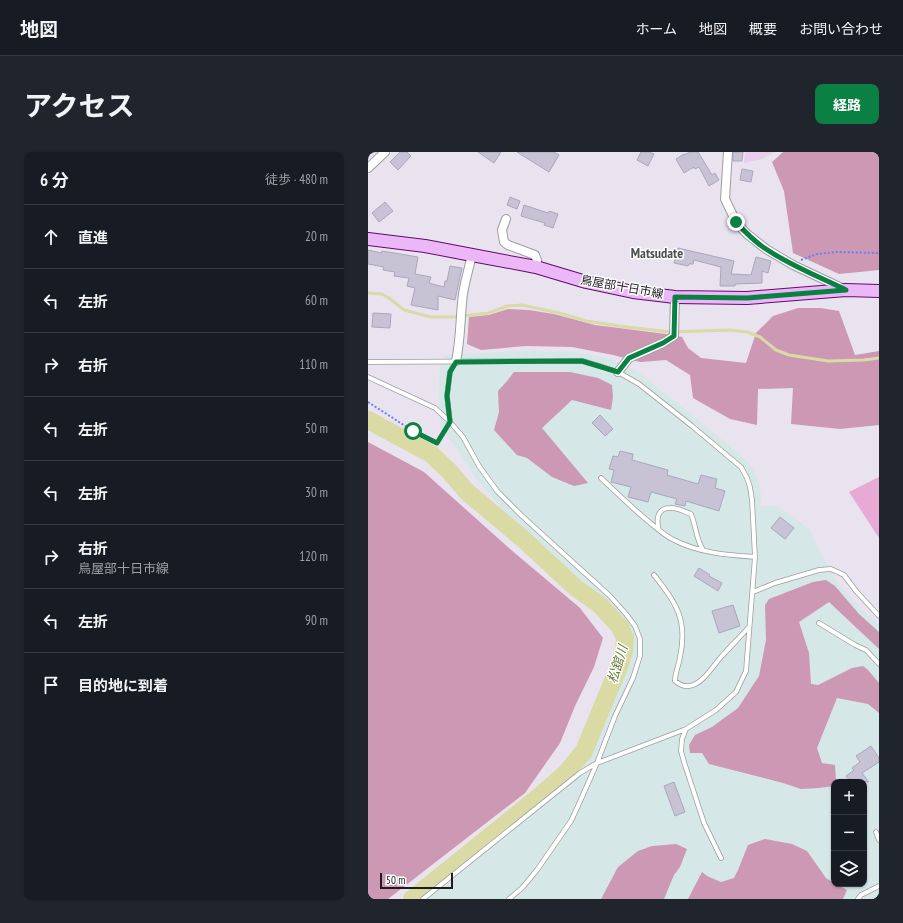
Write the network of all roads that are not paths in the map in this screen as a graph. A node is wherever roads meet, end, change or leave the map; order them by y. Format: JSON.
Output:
{"nodes":[{"id":1,"x":385,"y":152,"type":"edge"},
{"id":2,"x":728,"y":152,"type":"edge"},
{"id":3,"x":368,"y":168,"type":"edge"},
{"id":4,"x":506,"y":219,"type":"dead end"},
{"id":5,"x":368,"y":239,"type":"edge"},
{"id":6,"x":472,"y":255,"type":"junction"},
{"id":7,"x":536,"y":267,"type":"junction"},
{"id":8,"x":846,"y":290,"type":"junction"},
{"id":9,"x":879,"y":291,"type":"edge"},
{"id":10,"x":675,"y":297,"type":"junction"},
{"id":11,"x":368,"y":362,"type":"edge"},
{"id":12,"x":456,"y":362,"type":"junction"},
{"id":13,"x":618,"y":372,"type":"junction"},
{"id":14,"x":368,"y":378,"type":"edge"},
{"id":15,"x":450,"y":422,"type":"junction"},
{"id":16,"x":601,"y":478,"type":"dead end"},
{"id":17,"x":659,"y":530,"type":"junction"},
{"id":18,"x":703,"y":550,"type":"junction"},
{"id":19,"x":755,"y":557,"type":"junction"},
{"id":20,"x":654,"y":575,"type":"dead end"},
{"id":21,"x":753,"y":592,"type":"junction"},
{"id":22,"x":879,"y":616,"type":"edge"},
{"id":23,"x":819,"y":623,"type":"dead end"},
{"id":24,"x":750,"y":627,"type":"junction"},
{"id":25,"x":879,"y":664,"type":"edge"},
{"id":26,"x":686,"y":729,"type":"junction"},
{"id":27,"x":597,"y":763,"type":"junction"},
{"id":28,"x":876,"y":832,"type":"dead end"},
{"id":29,"x":879,"y":840,"type":"edge"},
{"id":30,"x":721,"y":858,"type":"dead end"},
{"id":31,"x":879,"y":886,"type":"edge"},
{"id":32,"x":424,"y":899,"type":"edge"},
{"id":33,"x":509,"y":899,"type":"edge"},
{"id":34,"x":858,"y":899,"type":"edge"}],
"edges":[{"from":1,"to":3,"type":"street"},
{"from":2,"to":8,"type":"street"},
{"from":4,"to":7,"type":"street"},
{"from":5,"to":6,"type":"main road","name":"鳥屋部十日市線"},
{"from":6,"to":7,"type":"main road","name":"鳥屋部十日市線"},
{"from":6,"to":12,"type":"street"},
{"from":7,"to":10,"type":"main road","name":"鳥屋部十日市線"},
{"from":8,"to":9,"type":"main road","name":"鳥屋部十日市線"},
{"from":8,"to":10,"type":"main road","name":"鳥屋部十日市線"},
{"from":10,"to":13,"type":"street"},
{"from":11,"to":12,"type":"lane"},
{"from":12,"to":13,"type":"lane"},
{"from":12,"to":15,"type":"lane"},
{"from":13,"to":19,"type":"lane"},
{"from":14,"to":15,"type":"lane"},
{"from":15,"to":27,"type":"lane"},
{"from":16,"to":17,"type":"lane"},
{"from":17,"to":18,"type":"lane"},
{"from":17,"to":18,"type":"lane"},
{"from":18,"to":19,"type":"lane"},
{"from":19,"to":21,"type":"lane"},
{"from":20,"to":24,"type":"lane"},
{"from":21,"to":22,"type":"lane"},
{"from":21,"to":24,"type":"lane"},
{"from":23,"to":25,"type":"lane"},
{"from":24,"to":26,"type":"lane"},
{"from":26,"to":27,"type":"lane"},
{"from":26,"to":30,"type":"lane"},
{"from":27,"to":32,"type":"lane"},
{"from":27,"to":33,"type":"lane"},
{"from":28,"to":29,"type":"lane"},
{"from":31,"to":34,"type":"lane"}]}
